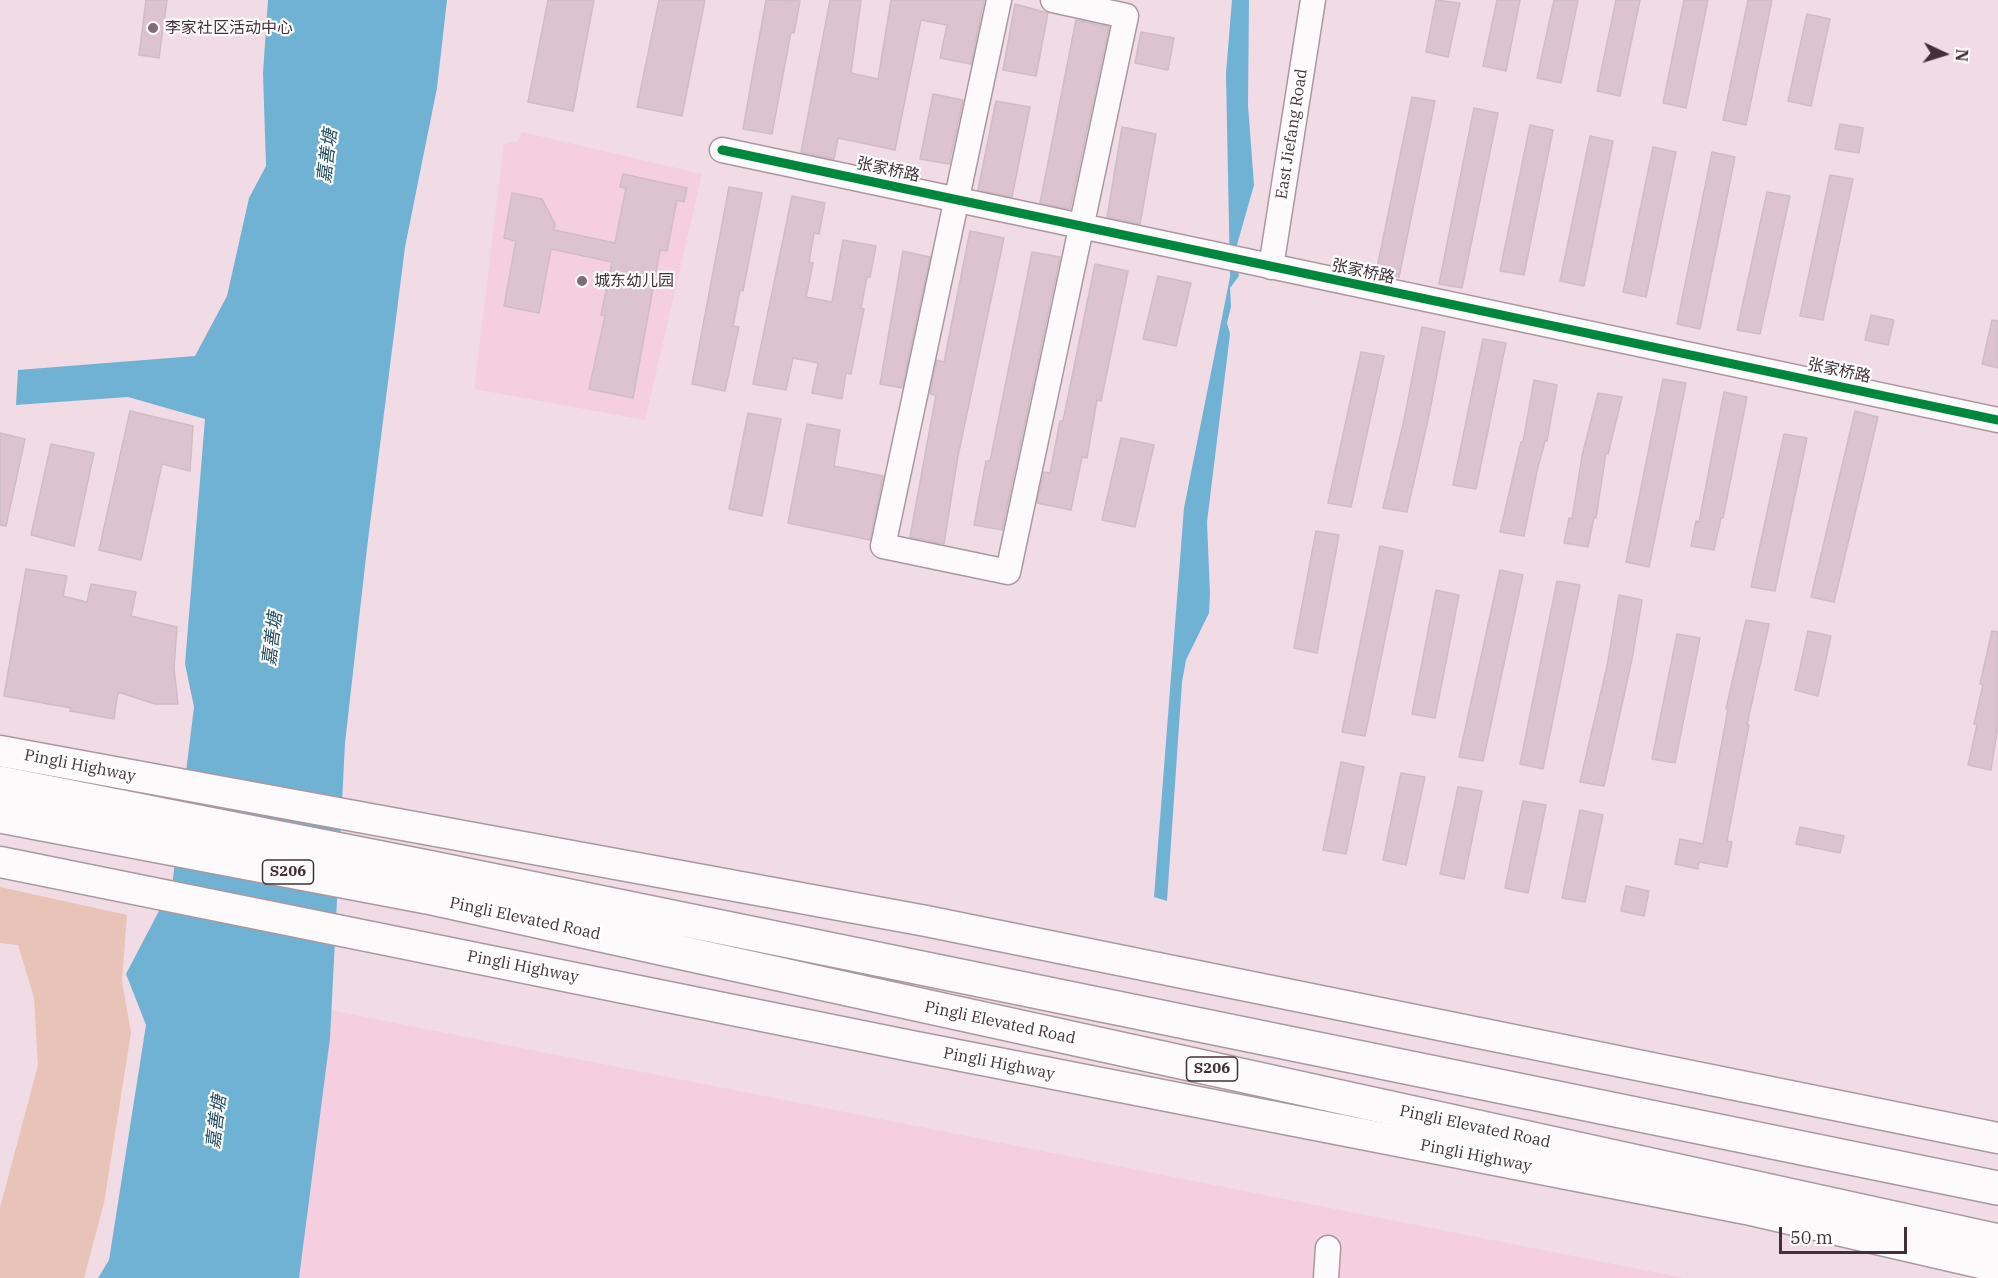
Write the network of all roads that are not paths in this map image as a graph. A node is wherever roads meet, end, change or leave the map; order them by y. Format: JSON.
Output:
{"nodes":[{"id":1,"x":999,"y":0,"type":"edge"},
{"id":2,"x":1053,"y":0,"type":"edge"},
{"id":3,"x":1313,"y":0,"type":"edge"},
{"id":4,"x":722,"y":150,"type":"dead end"},
{"id":5,"x":957,"y":200,"type":"junction"},
{"id":6,"x":1081,"y":227,"type":"junction"},
{"id":7,"x":1271,"y":267,"type":"junction"},
{"id":8,"x":1998,"y":420,"type":"edge"},
{"id":9,"x":0,"y":751,"type":"edge"},
{"id":10,"x":0,"y":783,"type":"edge"},
{"id":11,"x":0,"y":816,"type":"edge"},
{"id":12,"x":0,"y":862,"type":"edge"},
{"id":13,"x":1998,"y":1138,"type":"edge"},
{"id":14,"x":1998,"y":1188,"type":"edge"},
{"id":15,"x":1998,"y":1241,"type":"edge"},
{"id":16,"x":1328,"y":1248,"type":"dead end"},
{"id":17,"x":1998,"y":1267,"type":"edge"},
{"id":18,"x":1326,"y":1278,"type":"edge"}],
"edges":[{"from":1,"to":5,"type":"street"},
{"from":2,"to":6,"type":"street"},
{"from":3,"to":7,"type":"street","name":"East Jiefang Road"},
{"from":4,"to":5,"type":"street","name":"张家桥路"},
{"from":5,"to":6,"type":"street","name":"张家桥路"},
{"from":5,"to":6,"type":"street"},
{"from":6,"to":7,"type":"street","name":"张家桥路"},
{"from":7,"to":8,"type":"street","name":"张家桥路"},
{"from":9,"to":13,"type":"main road","name":"Pingli Highway"},
{"from":10,"to":14,"type":"highway","name":"Pingli Elevated Road","number":"S206"},
{"from":11,"to":15,"type":"highway","name":"Pingli Elevated Road","number":"S206"},
{"from":12,"to":17,"type":"main road","name":"Pingli Highway"},
{"from":16,"to":18,"type":"street"}]}
